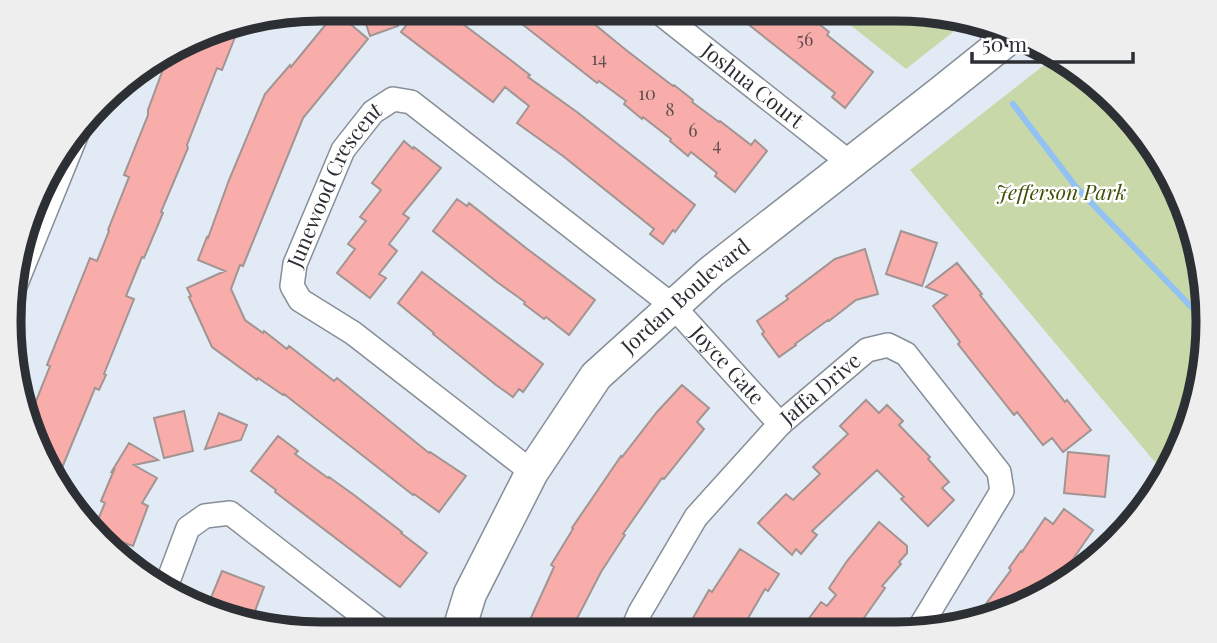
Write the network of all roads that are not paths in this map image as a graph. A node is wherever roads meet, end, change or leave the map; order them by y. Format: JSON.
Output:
{"nodes":[{"id":1,"x":670,"y":21,"type":"edge"},
{"id":2,"x":1004,"y":42,"type":"edge"},
{"id":3,"x":850,"y":163,"type":"junction"},
{"id":4,"x":63,"y":168,"type":"edge"},
{"id":5,"x":30,"y":249,"type":"edge"},
{"id":6,"x":673,"y":306,"type":"junction"},
{"id":7,"x":780,"y":424,"type":"junction"},
{"id":8,"x":532,"y":472,"type":"junction"},
{"id":9,"x":168,"y":580,"type":"edge"},
{"id":10,"x":924,"y":620,"type":"edge"},
{"id":11,"x":371,"y":622,"type":"edge"},
{"id":12,"x":461,"y":622,"type":"edge"},
{"id":13,"x":636,"y":622,"type":"edge"}],
"edges":[{"from":1,"to":3,"type":"street","name":"Joshua Court"},
{"from":2,"to":3,"type":"street","name":"Jordan Boulevard"},
{"from":3,"to":6,"type":"street","name":"Jordan Boulevard"},
{"from":4,"to":5,"type":"street"},
{"from":6,"to":7,"type":"street","name":"Joyce Gate"},
{"from":6,"to":8,"type":"street","name":"Jordan Boulevard"},
{"from":6,"to":8,"type":"street","name":"Junewood Crescent"},
{"from":7,"to":10,"type":"street","name":"Jaffa Drive"},
{"from":7,"to":13,"type":"street","name":"Jaffa Drive"},
{"from":8,"to":12,"type":"street","name":"Jordan Boulevard"},
{"from":9,"to":11,"type":"street"}]}
